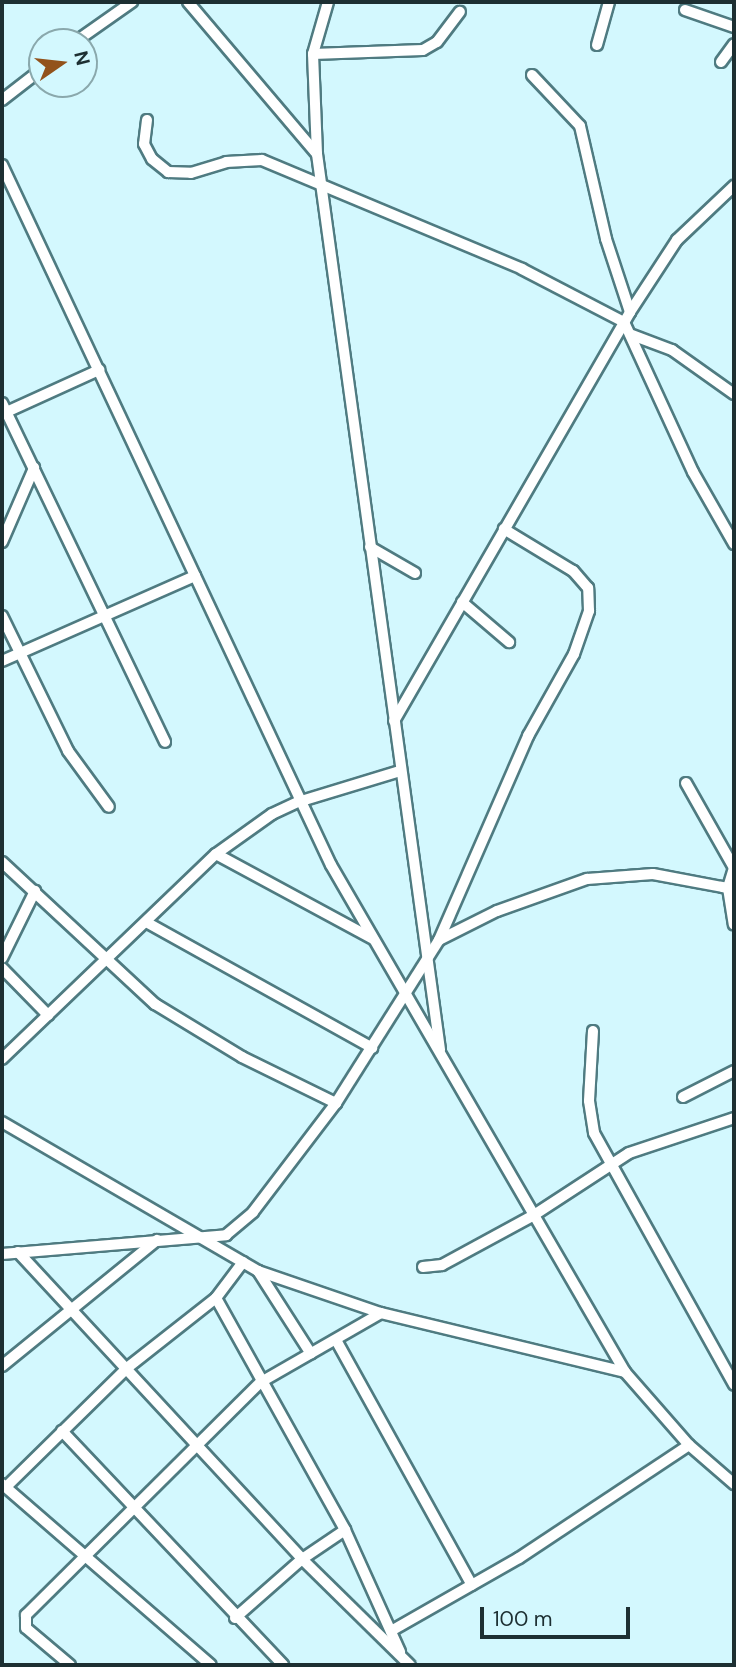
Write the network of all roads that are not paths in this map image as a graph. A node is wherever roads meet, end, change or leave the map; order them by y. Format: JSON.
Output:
{"nodes":[{"id":1,"x":132,"y":2,"type":"edge"},
{"id":2,"x":188,"y":2,"type":"edge"},
{"id":3,"x":328,"y":2,"type":"edge"},
{"id":4,"x":609,"y":2,"type":"edge"},
{"id":5,"x":685,"y":10,"type":"dead end"},
{"id":6,"x":460,"y":12,"type":"dead end"},
{"id":7,"x":734,"y":27,"type":"edge"},
{"id":8,"x":95,"y":28,"type":"edge"},
{"id":9,"x":734,"y":44,"type":"edge"},
{"id":10,"x":597,"y":45,"type":"dead end"},
{"id":11,"x":313,"y":54,"type":"junction"},
{"id":12,"x":721,"y":62,"type":"dead end"},
{"id":13,"x":532,"y":75,"type":"dead end"},
{"id":14,"x":28,"y":80,"type":"edge"},
{"id":15,"x":2,"y":100,"type":"edge"},
{"id":16,"x":147,"y":120,"type":"dead end"},
{"id":17,"x":317,"y":154,"type":"junction"},
{"id":18,"x":2,"y":165,"type":"edge"},
{"id":19,"x":321,"y":184,"type":"junction"},
{"id":20,"x":734,"y":186,"type":"edge"},
{"id":21,"x":627,"y":317,"type":"junction"},
{"id":22,"x":632,"y":335,"type":"junction"},
{"id":23,"x":99,"y":370,"type":"junction"},
{"id":24,"x":734,"y":394,"type":"edge"},
{"id":25,"x":3,"y":409,"type":"edge"},
{"id":26,"x":34,"y":468,"type":"junction"},
{"id":27,"x":504,"y":529,"type":"junction"},
{"id":28,"x":2,"y":542,"type":"edge"},
{"id":29,"x":734,"y":544,"type":"edge"},
{"id":30,"x":370,"y":547,"type":"junction"},
{"id":31,"x":415,"y":573,"type":"dead end"},
{"id":32,"x":195,"y":576,"type":"junction"},
{"id":33,"x":462,"y":602,"type":"junction"},
{"id":34,"x":102,"y":614,"type":"junction"},
{"id":35,"x":2,"y":616,"type":"edge"},
{"id":36,"x":509,"y":642,"type":"dead end"},
{"id":37,"x":22,"y":656,"type":"junction"},
{"id":38,"x":2,"y":661,"type":"edge"},
{"id":39,"x":394,"y":721,"type":"junction"},
{"id":40,"x":165,"y":742,"type":"dead end"},
{"id":41,"x":400,"y":771,"type":"junction"},
{"id":42,"x":686,"y":783,"type":"dead end"},
{"id":43,"x":298,"y":802,"type":"junction"},
{"id":44,"x":109,"y":807,"type":"dead end"},
{"id":45,"x":216,"y":854,"type":"junction"},
{"id":46,"x":2,"y":862,"type":"edge"},
{"id":47,"x":734,"y":868,"type":"edge"},
{"id":48,"x":729,"y":888,"type":"junction"},
{"id":49,"x":35,"y":891,"type":"junction"},
{"id":50,"x":146,"y":922,"type":"junction"},
{"id":51,"x":734,"y":925,"type":"edge"},
{"id":52,"x":374,"y":940,"type":"junction"},
{"id":53,"x":439,"y":940,"type":"junction"},
{"id":54,"x":2,"y":958,"type":"edge"},
{"id":55,"x":105,"y":962,"type":"junction"},
{"id":56,"x":425,"y":964,"type":"junction"},
{"id":57,"x":2,"y":968,"type":"edge"},
{"id":58,"x":405,"y":999,"type":"junction"},
{"id":59,"x":48,"y":1016,"type":"junction"},
{"id":60,"x":593,"y":1031,"type":"dead end"},
{"id":61,"x":372,"y":1048,"type":"junction"},
{"id":62,"x":2,"y":1059,"type":"edge"},
{"id":63,"x":443,"y":1059,"type":"junction"},
{"id":64,"x":734,"y":1071,"type":"edge"},
{"id":65,"x":683,"y":1097,"type":"dead end"},
{"id":66,"x":336,"y":1103,"type":"junction"},
{"id":67,"x":734,"y":1118,"type":"edge"},
{"id":68,"x":2,"y":1122,"type":"edge"},
{"id":69,"x":613,"y":1162,"type":"junction"},
{"id":70,"x":534,"y":1215,"type":"junction"},
{"id":71,"x":199,"y":1239,"type":"junction"},
{"id":72,"x":157,"y":1240,"type":"junction"},
{"id":73,"x":18,"y":1252,"type":"junction"},
{"id":74,"x":2,"y":1254,"type":"edge"},
{"id":75,"x":243,"y":1262,"type":"junction"},
{"id":76,"x":423,"y":1267,"type":"dead end"},
{"id":77,"x":258,"y":1270,"type":"junction"},
{"id":78,"x":216,"y":1298,"type":"junction"},
{"id":79,"x":71,"y":1307,"type":"junction"},
{"id":80,"x":381,"y":1312,"type":"junction"},
{"id":81,"x":336,"y":1340,"type":"junction"},
{"id":82,"x":311,"y":1354,"type":"junction"},
{"id":83,"x":2,"y":1366,"type":"edge"},
{"id":84,"x":127,"y":1368,"type":"junction"},
{"id":85,"x":625,"y":1372,"type":"junction"},
{"id":86,"x":261,"y":1382,"type":"junction"},
{"id":87,"x":734,"y":1385,"type":"edge"},
{"id":88,"x":62,"y":1431,"type":"junction"},
{"id":89,"x":196,"y":1443,"type":"junction"},
{"id":90,"x":689,"y":1445,"type":"junction"},
{"id":91,"x":734,"y":1484,"type":"edge"},
{"id":92,"x":4,"y":1485,"type":"edge"},
{"id":93,"x":132,"y":1510,"type":"junction"},
{"id":94,"x":345,"y":1530,"type":"junction"},
{"id":95,"x":85,"y":1559,"type":"junction"},
{"id":96,"x":302,"y":1559,"type":"junction"},
{"id":97,"x":472,"y":1586,"type":"junction"},
{"id":98,"x":235,"y":1618,"type":"junction"},
{"id":99,"x":391,"y":1631,"type":"junction"},
{"id":100,"x":198,"y":1655,"type":"junction"},
{"id":101,"x":406,"y":1661,"type":"edge"},
{"id":102,"x":70,"y":1665,"type":"edge"},
{"id":103,"x":190,"y":1665,"type":"edge"},
{"id":104,"x":211,"y":1665,"type":"edge"},
{"id":105,"x":282,"y":1665,"type":"edge"}],
"edges":[{"from":1,"to":8,"type":"street"},
{"from":2,"to":17,"type":"street"},
{"from":3,"to":11,"type":"street"},
{"from":4,"to":10,"type":"street"},
{"from":5,"to":7,"type":"street"},
{"from":6,"to":11,"type":"street"},
{"from":9,"to":12,"type":"street"},
{"from":11,"to":17,"type":"street"},
{"from":13,"to":21,"type":"street"},
{"from":14,"to":15,"type":"street"},
{"from":16,"to":19,"type":"street"},
{"from":17,"to":19,"type":"street"},
{"from":18,"to":23,"type":"street"},
{"from":19,"to":21,"type":"street"},
{"from":19,"to":30,"type":"street"},
{"from":20,"to":21,"type":"street"},
{"from":21,"to":22,"type":"street"},
{"from":21,"to":27,"type":"street"},
{"from":22,"to":24,"type":"street"},
{"from":22,"to":29,"type":"street"},
{"from":23,"to":25,"type":"street"},
{"from":23,"to":32,"type":"street"},
{"from":25,"to":26,"type":"street"},
{"from":26,"to":28,"type":"street"},
{"from":26,"to":34,"type":"street"},
{"from":27,"to":33,"type":"street"},
{"from":27,"to":53,"type":"street"},
{"from":30,"to":31,"type":"street"},
{"from":30,"to":39,"type":"street"},
{"from":32,"to":34,"type":"street"},
{"from":32,"to":43,"type":"street"},
{"from":33,"to":36,"type":"street"},
{"from":33,"to":39,"type":"street"},
{"from":34,"to":37,"type":"street"},
{"from":34,"to":40,"type":"street"},
{"from":35,"to":37,"type":"street"},
{"from":37,"to":38,"type":"street"},
{"from":37,"to":44,"type":"street"},
{"from":39,"to":41,"type":"street"},
{"from":41,"to":43,"type":"street"},
{"from":41,"to":56,"type":"street"},
{"from":42,"to":47,"type":"street"},
{"from":43,"to":45,"type":"street"},
{"from":43,"to":52,"type":"street"},
{"from":45,"to":50,"type":"street"},
{"from":45,"to":52,"type":"street"},
{"from":46,"to":49,"type":"street"},
{"from":47,"to":48,"type":"street"},
{"from":48,"to":51,"type":"street"},
{"from":48,"to":53,"type":"street"},
{"from":49,"to":54,"type":"street"},
{"from":49,"to":55,"type":"street"},
{"from":50,"to":55,"type":"street"},
{"from":50,"to":61,"type":"street"},
{"from":52,"to":58,"type":"street"},
{"from":53,"to":56,"type":"street"},
{"from":55,"to":59,"type":"street"},
{"from":55,"to":66,"type":"street"},
{"from":56,"to":58,"type":"street"},
{"from":56,"to":63,"type":"street"},
{"from":57,"to":59,"type":"street"},
{"from":58,"to":61,"type":"street"},
{"from":58,"to":63,"type":"street"},
{"from":59,"to":62,"type":"street"},
{"from":60,"to":69,"type":"street"},
{"from":61,"to":66,"type":"street"},
{"from":63,"to":70,"type":"street"},
{"from":64,"to":65,"type":"street"},
{"from":66,"to":71,"type":"street"},
{"from":67,"to":69,"type":"street"},
{"from":68,"to":71,"type":"street"},
{"from":69,"to":70,"type":"street"},
{"from":69,"to":87,"type":"street"},
{"from":70,"to":76,"type":"street"},
{"from":70,"to":85,"type":"street"},
{"from":71,"to":72,"type":"street"},
{"from":71,"to":75,"type":"street"},
{"from":72,"to":73,"type":"street"},
{"from":72,"to":79,"type":"street"},
{"from":73,"to":74,"type":"street"},
{"from":73,"to":79,"type":"street"},
{"from":75,"to":77,"type":"street"},
{"from":75,"to":78,"type":"street"},
{"from":77,"to":80,"type":"street"},
{"from":77,"to":82,"type":"street"},
{"from":78,"to":84,"type":"street"},
{"from":78,"to":86,"type":"street"},
{"from":79,"to":83,"type":"street"},
{"from":79,"to":84,"type":"street"},
{"from":80,"to":81,"type":"street"},
{"from":80,"to":85,"type":"street"},
{"from":81,"to":82,"type":"street"},
{"from":81,"to":97,"type":"street"},
{"from":82,"to":86,"type":"street"},
{"from":84,"to":88,"type":"street"},
{"from":84,"to":89,"type":"street"},
{"from":85,"to":90,"type":"street"},
{"from":86,"to":89,"type":"street"},
{"from":86,"to":94,"type":"street"},
{"from":88,"to":92,"type":"street"},
{"from":88,"to":93,"type":"street"},
{"from":89,"to":93,"type":"street"},
{"from":89,"to":96,"type":"street"},
{"from":90,"to":91,"type":"street"},
{"from":90,"to":97,"type":"street"},
{"from":92,"to":95,"type":"street"},
{"from":93,"to":95,"type":"street"},
{"from":93,"to":98,"type":"street"},
{"from":94,"to":96,"type":"street"},
{"from":94,"to":99,"type":"street"},
{"from":95,"to":100,"type":"street"},
{"from":95,"to":102,"type":"street"},
{"from":96,"to":98,"type":"street"},
{"from":96,"to":101,"type":"street"},
{"from":97,"to":99,"type":"street"},
{"from":98,"to":105,"type":"street"},
{"from":99,"to":101,"type":"street"},
{"from":100,"to":103,"type":"street"},
{"from":100,"to":104,"type":"street"}]}
